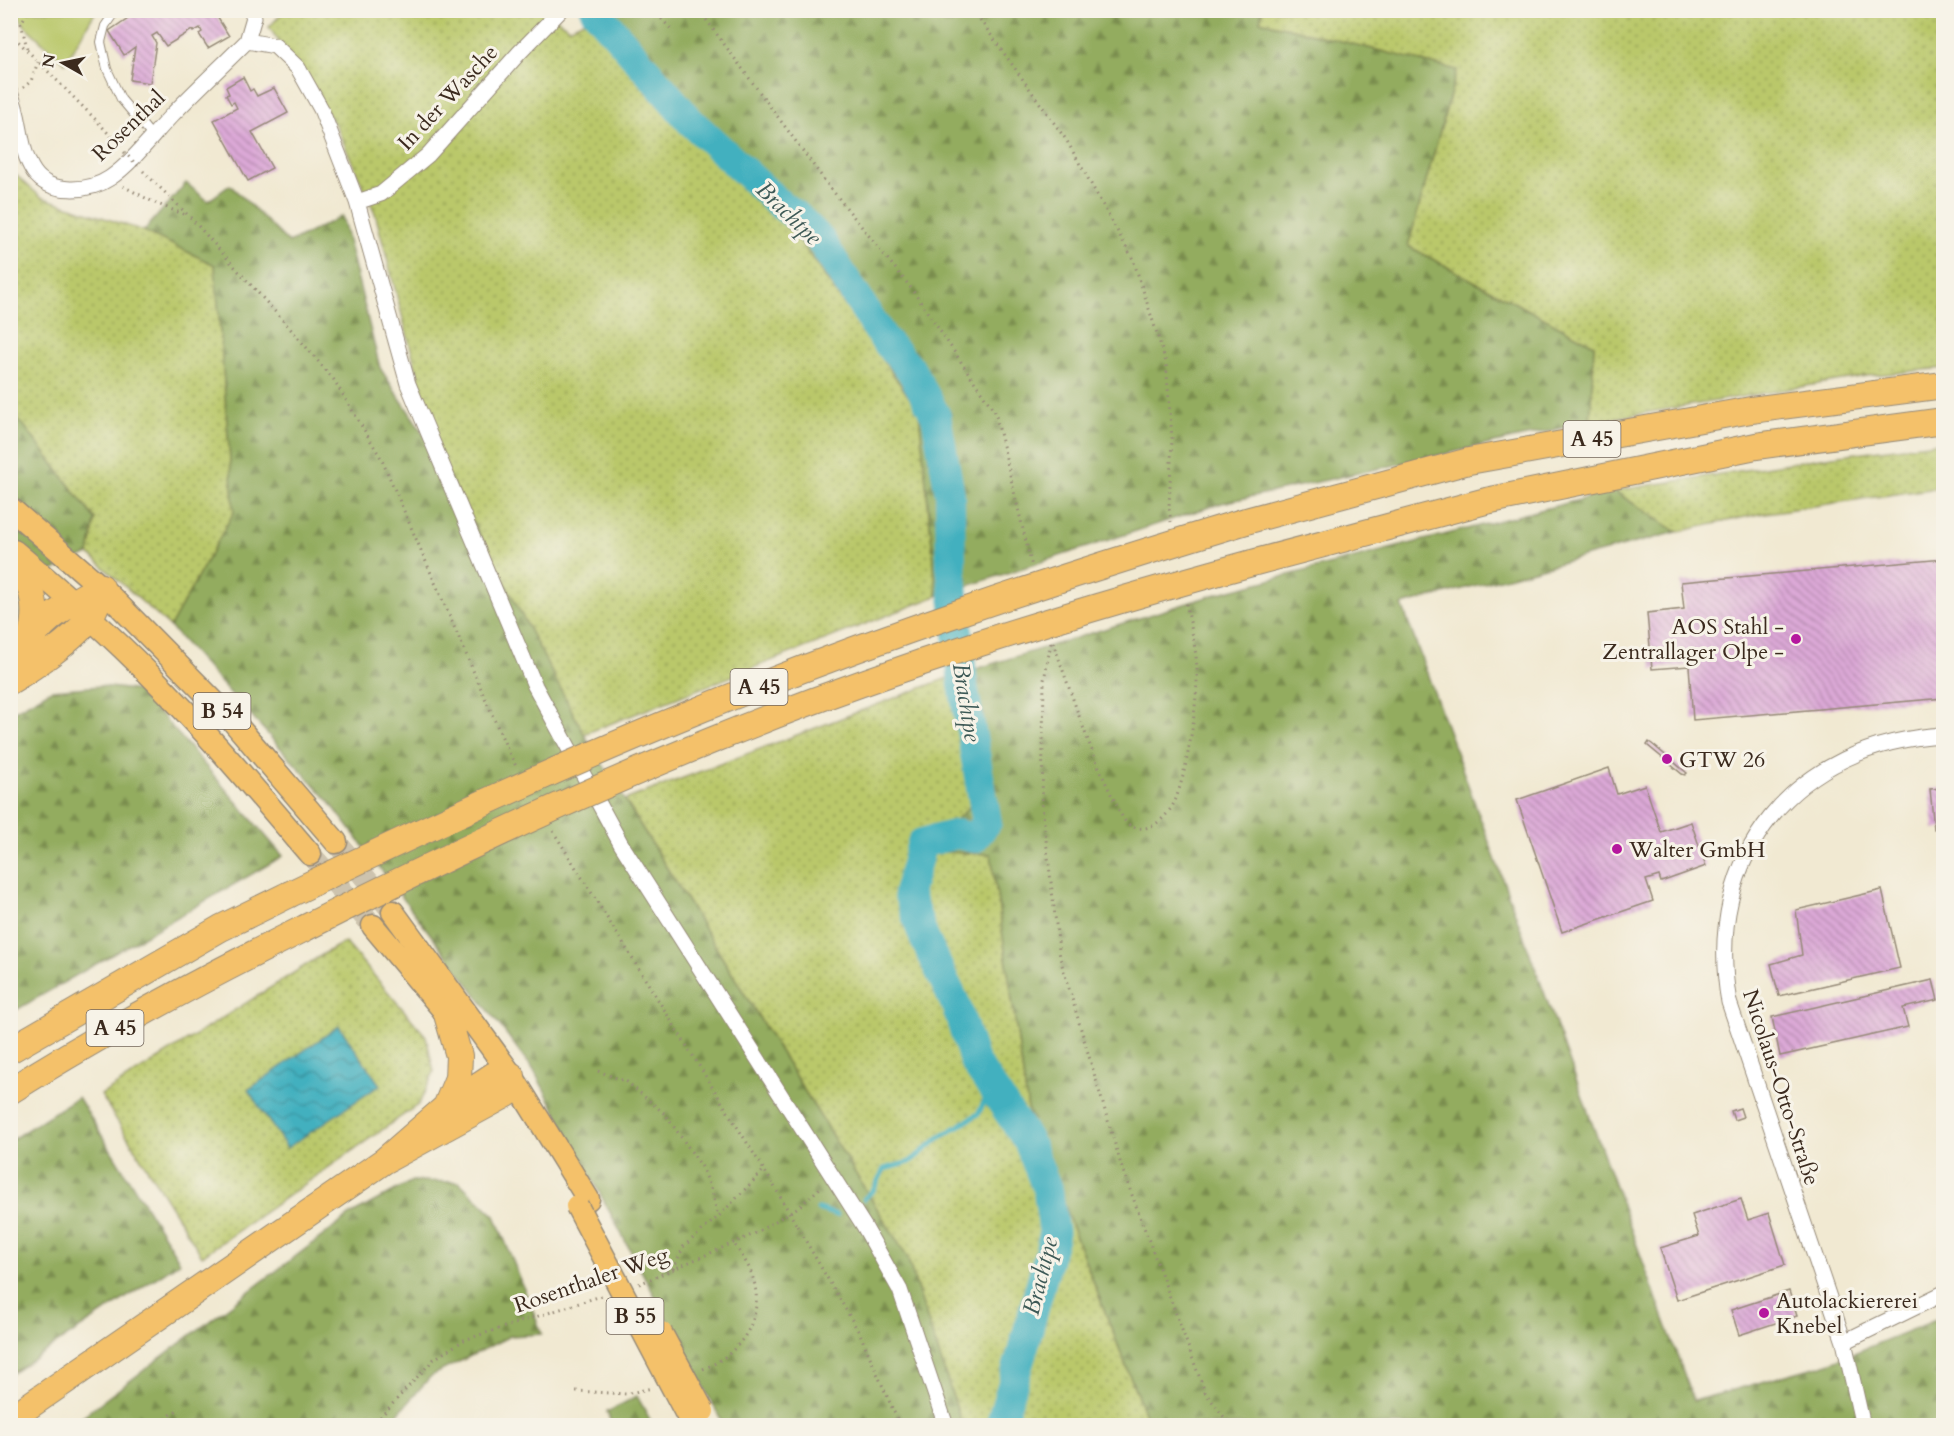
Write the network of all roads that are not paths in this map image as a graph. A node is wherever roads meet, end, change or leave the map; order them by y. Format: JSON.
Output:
{"nodes":[{"id":1,"x":116,"y":10,"type":"edge"},
{"id":2,"x":251,"y":10,"type":"edge"},
{"id":3,"x":561,"y":10,"type":"edge"},
{"id":4,"x":247,"y":41,"type":"junction"},
{"id":5,"x":12,"y":95,"type":"edge"},
{"id":6,"x":152,"y":136,"type":"junction"},
{"id":7,"x":357,"y":202,"type":"junction"},
{"id":8,"x":1944,"y":385,"type":"edge"},
{"id":9,"x":1944,"y":421,"type":"edge"},
{"id":10,"x":10,"y":508,"type":"edge"},
{"id":11,"x":10,"y":548,"type":"edge"},
{"id":12,"x":10,"y":553,"type":"edge"},
{"id":13,"x":101,"y":587,"type":"junction"},
{"id":14,"x":82,"y":610,"type":"junction"},
{"id":15,"x":30,"y":638,"type":"junction"},
{"id":16,"x":10,"y":666,"type":"edge"},
{"id":17,"x":10,"y":681,"type":"edge"},
{"id":18,"x":1944,"y":735,"type":"edge"},
{"id":19,"x":336,"y":842,"type":"tunnel mouth"},
{"id":20,"x":310,"y":854,"type":"tunnel mouth"},
{"id":21,"x":393,"y":912,"type":"tunnel mouth"},
{"id":22,"x":373,"y":926,"type":"tunnel mouth"},
{"id":23,"x":446,"y":1011,"type":"junction"},
{"id":24,"x":10,"y":1050,"type":"edge"},
{"id":25,"x":504,"y":1082,"type":"junction"},
{"id":26,"x":10,"y":1091,"type":"edge"},
{"id":27,"x":446,"y":1107,"type":"junction"},
{"id":28,"x":384,"y":1161,"type":"junction"},
{"id":29,"x":583,"y":1203,"type":"junction"},
{"id":30,"x":1944,"y":1293,"type":"edge"},
{"id":31,"x":1844,"y":1342,"type":"junction"},
{"id":32,"x":10,"y":1419,"type":"edge"},
{"id":33,"x":693,"y":1425,"type":"edge"},
{"id":34,"x":711,"y":1425,"type":"edge"},
{"id":35,"x":946,"y":1425,"type":"edge"},
{"id":36,"x":1863,"y":1425,"type":"edge"}],
"edges":[{"from":1,"to":6,"type":"lane"},
{"from":2,"to":4,"type":"street"},
{"from":3,"to":7,"type":"street","name":"In der Wasche"},
{"from":4,"to":6,"type":"street","name":"Rosenthal"},
{"from":4,"to":7,"type":"street"},
{"from":5,"to":6,"type":"street","name":"Rosenthal"},
{"from":7,"to":35,"type":"street"},
{"from":8,"to":24,"type":"highway","number":"A 45","bridge":true},
{"from":9,"to":26,"type":"highway","number":"A 45","bridge":true},
{"from":10,"to":13,"type":"main road","number":"B 54"},
{"from":11,"to":14,"type":"main road","number":"B 54"},
{"from":12,"to":15,"type":"highway"},
{"from":13,"to":14,"type":"highway"},
{"from":13,"to":19,"type":"main road","number":"B 54"},
{"from":14,"to":15,"type":"highway"},
{"from":14,"to":17,"type":"highway"},
{"from":14,"to":20,"type":"main road","number":"B 54"},
{"from":15,"to":16,"type":"highway"},
{"from":18,"to":31,"type":"street","name":"Nicolaus-Otto-Straße"},
{"from":21,"to":25,"type":"main road"},
{"from":22,"to":23,"type":"main road"},
{"from":23,"to":25,"type":"main road","number":"B 55"},
{"from":23,"to":27,"type":"highway"},
{"from":25,"to":27,"type":"highway"},
{"from":25,"to":28,"type":"highway"},
{"from":25,"to":29,"type":"main road","number":"B 55"},
{"from":27,"to":28,"type":"highway"},
{"from":28,"to":32,"type":"highway"},
{"from":29,"to":33,"type":"main road","number":"B 55","bridge":true},
{"from":29,"to":34,"type":"main road","number":"B 55","bridge":true},
{"from":30,"to":31,"type":"street"},
{"from":31,"to":36,"type":"street","name":"Nicolaus-Otto-Straße"}]}
